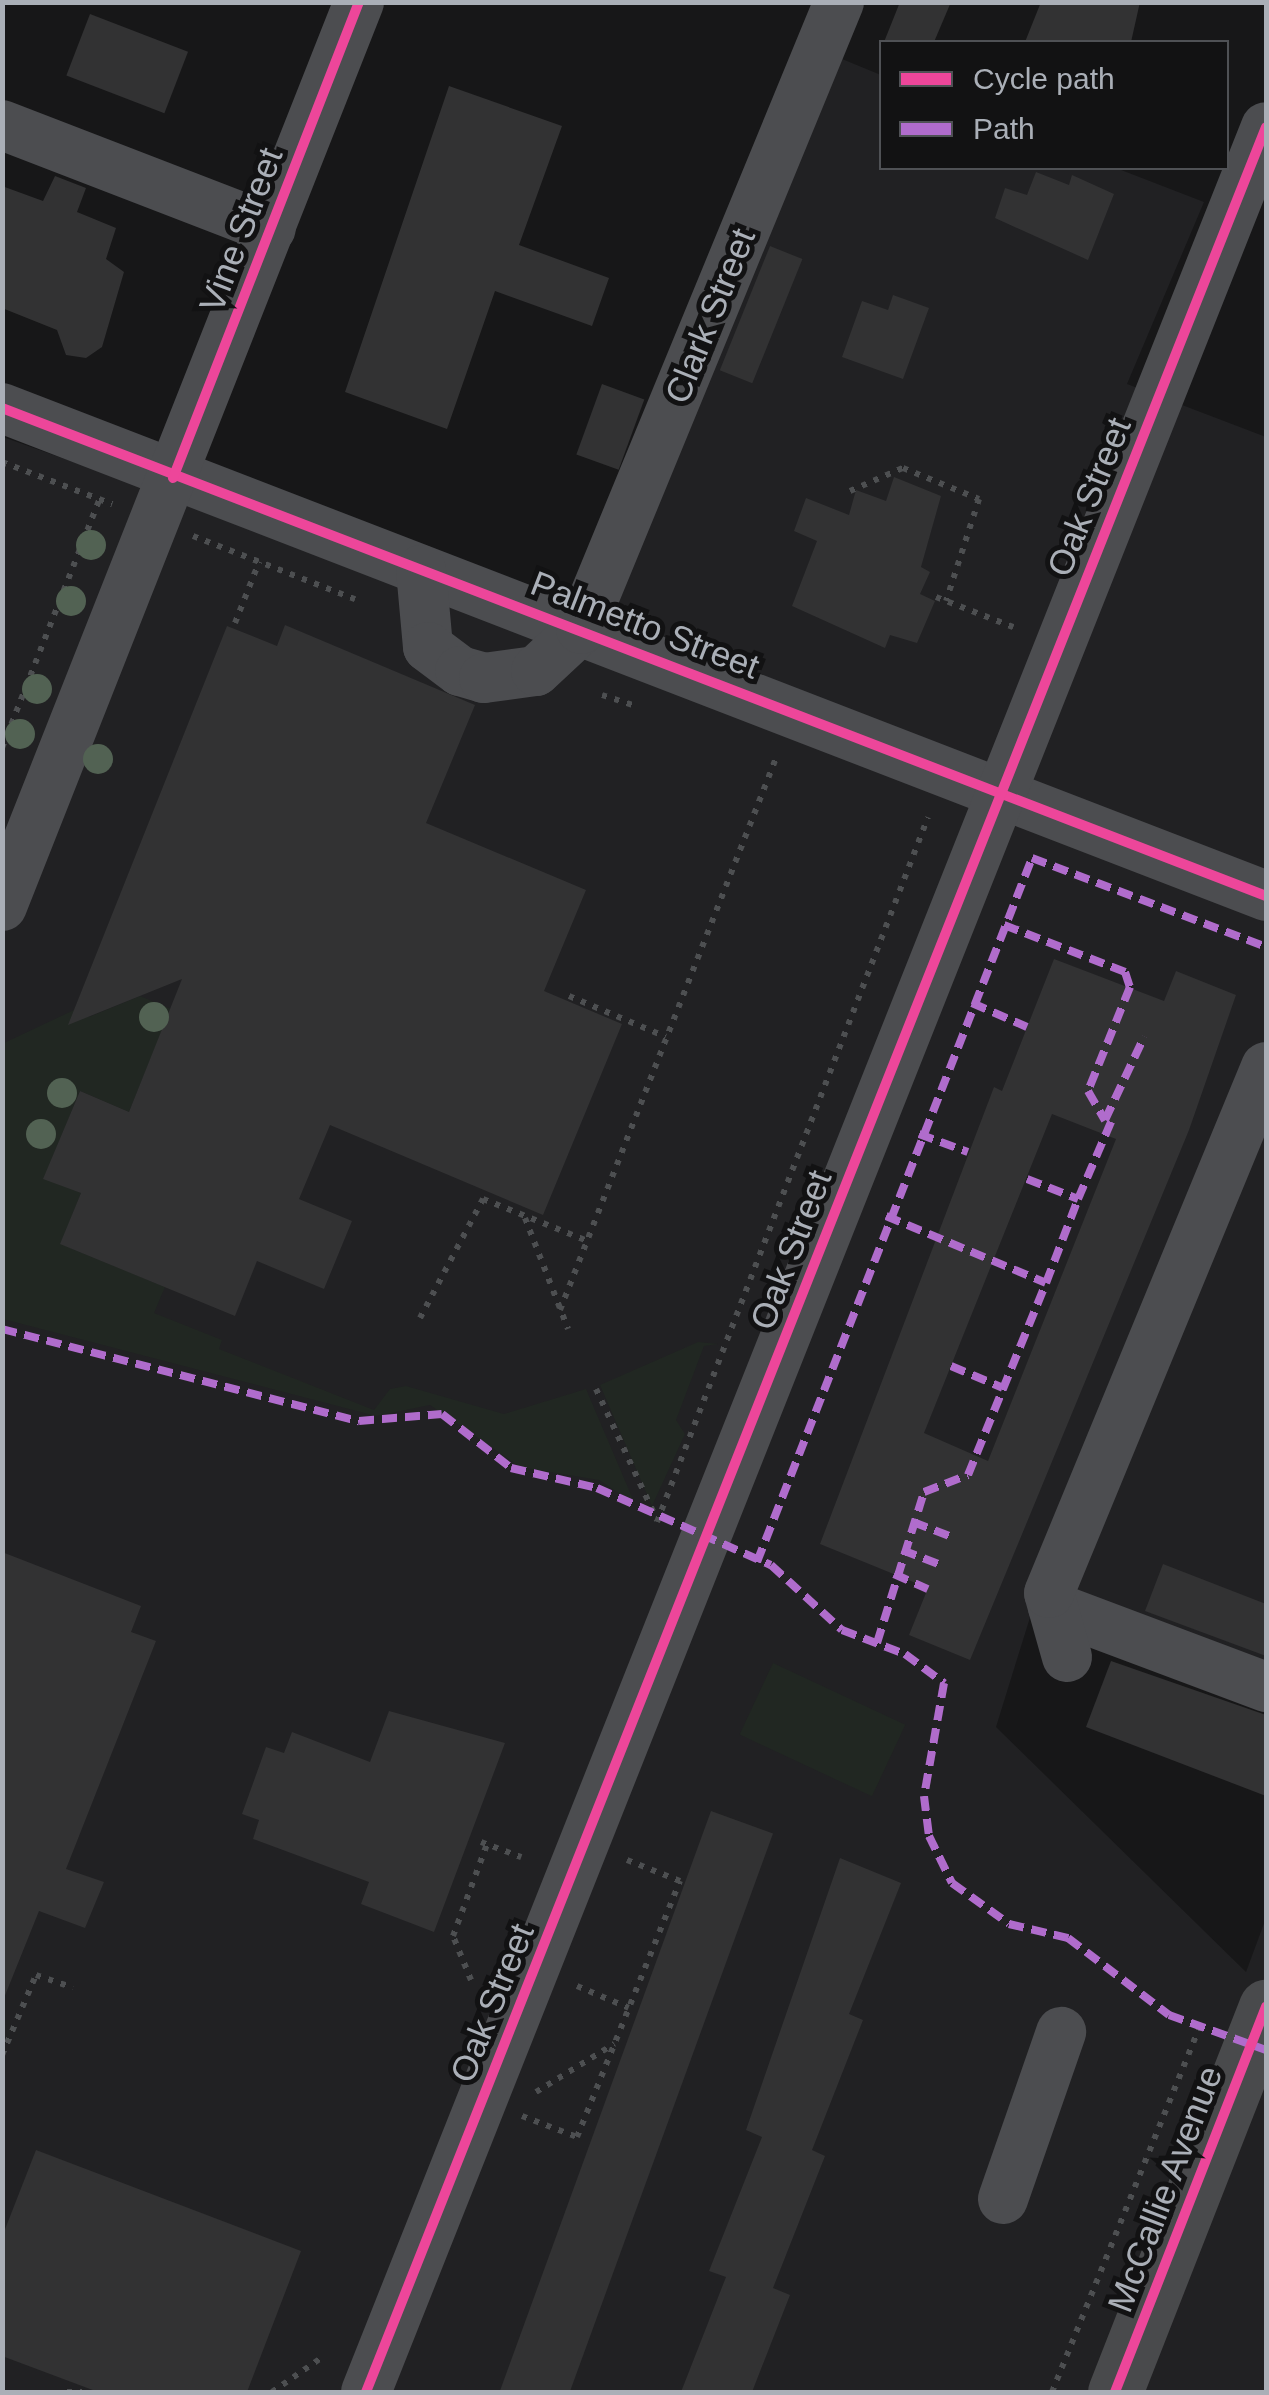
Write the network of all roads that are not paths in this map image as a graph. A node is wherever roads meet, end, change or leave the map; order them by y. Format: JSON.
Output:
{"nodes":[{"id":1,"x":360,"y":2,"type":"edge"},
{"id":2,"x":839,"y":2,"type":"edge"},
{"id":3,"x":2,"y":125,"type":"edge"},
{"id":4,"x":1266,"y":128,"type":"edge"},
{"id":5,"x":271,"y":229,"type":"junction"},
{"id":6,"x":2,"y":408,"type":"edge"},
{"id":7,"x":173,"y":478,"type":"junction"},
{"id":8,"x":421,"y":570,"type":"junction"},
{"id":9,"x":581,"y":629,"type":"junction"},
{"id":10,"x":1000,"y":792,"type":"junction"},
{"id":11,"x":1266,"y":896,"type":"edge"},
{"id":12,"x":2,"y":906,"type":"edge"},
{"id":13,"x":1266,"y":1067,"type":"edge"},
{"id":14,"x":1053,"y":1607,"type":"junction"},
{"id":15,"x":1068,"y":1657,"type":"dead end"},
{"id":16,"x":1266,"y":1687,"type":"edge"},
{"id":17,"x":1266,"y":2006,"type":"edge"},
{"id":18,"x":1061,"y":2032,"type":"dead end"},
{"id":19,"x":1003,"y":2198,"type":"dead end"},
{"id":20,"x":366,"y":2392,"type":"edge"},
{"id":21,"x":1115,"y":2392,"type":"edge"}],
"edges":[{"from":1,"to":5,"type":"street","name":"Vine Street"},
{"from":2,"to":9,"type":"street","name":"Clark Street"},
{"from":3,"to":5,"type":"street"},
{"from":4,"to":10,"type":"street","name":"Oak Street"},
{"from":5,"to":7,"type":"street","name":"Vine Street"},
{"from":6,"to":7,"type":"street","name":"Palmetto Street"},
{"from":7,"to":8,"type":"street","name":"Palmetto Street"},
{"from":7,"to":12,"type":"street","name":"Vine Street"},
{"from":8,"to":9,"type":"street","name":"Palmetto Street"},
{"from":8,"to":9,"type":"street"},
{"from":9,"to":10,"type":"street","name":"Palmetto Street"},
{"from":10,"to":11,"type":"street","name":"Palmetto Street"},
{"from":10,"to":20,"type":"street","name":"Oak Street"},
{"from":13,"to":14,"type":"street"},
{"from":14,"to":15,"type":"street"},
{"from":14,"to":16,"type":"street"},
{"from":17,"to":21,"type":"main road","name":"McCallie Avenue"},
{"from":18,"to":19,"type":"street"}]}
